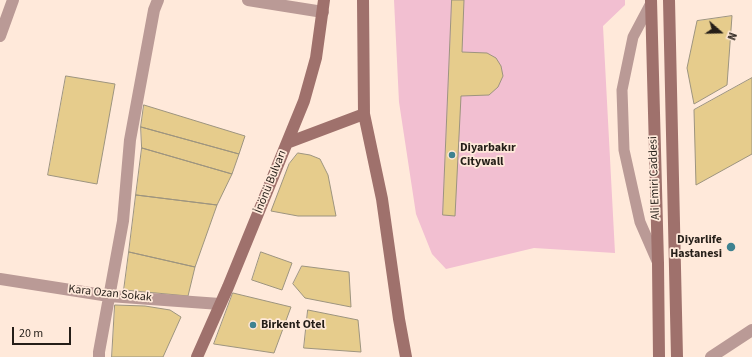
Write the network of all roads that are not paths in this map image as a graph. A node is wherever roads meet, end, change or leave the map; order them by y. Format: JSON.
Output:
{"nodes":[{"id":1,"x":13,"y":0,"type":"edge"},
{"id":2,"x":158,"y":0,"type":"edge"},
{"id":3,"x":248,"y":0,"type":"edge"},
{"id":4,"x":363,"y":0,"type":"edge"},
{"id":5,"x":669,"y":0,"type":"edge"},
{"id":6,"x":652,"y":1,"type":"edge"},
{"id":7,"x":323,"y":6,"type":"edge"},
{"id":8,"x":0,"y":36,"type":"edge"},
{"id":9,"x":364,"y":114,"type":"junction"},
{"id":10,"x":287,"y":143,"type":"junction"},
{"id":11,"x":658,"y":262,"type":"junction"},
{"id":12,"x":0,"y":279,"type":"edge"},
{"id":13,"x":109,"y":296,"type":"junction"},
{"id":14,"x":220,"y":304,"type":"junction"},
{"id":15,"x":752,"y":330,"type":"edge"},
{"id":16,"x":99,"y":357,"type":"edge"},
{"id":17,"x":197,"y":357,"type":"edge"},
{"id":18,"x":406,"y":357,"type":"edge"},
{"id":19,"x":659,"y":357,"type":"edge"},
{"id":20,"x":677,"y":357,"type":"edge"},
{"id":21,"x":711,"y":357,"type":"edge"}],
"edges":[{"from":1,"to":8,"type":"street"},
{"from":2,"to":13,"type":"street"},
{"from":3,"to":7,"type":"street"},
{"from":4,"to":9,"type":"main road"},
{"from":5,"to":20,"type":"main road"},
{"from":6,"to":11,"type":"main road","name":"Ali Emiri Caddesi"},
{"from":6,"to":11,"type":"lane"},
{"from":7,"to":10,"type":"main road","name":"İnönü Bulvarı"},
{"from":9,"to":10,"type":"main road"},
{"from":9,"to":18,"type":"main road"},
{"from":10,"to":14,"type":"main road","name":"İnönü Bulvarı"},
{"from":11,"to":19,"type":"main road","name":"Ali Emiri Caddesi"},
{"from":12,"to":13,"type":"street","name":"Kara Ozan Sokak"},
{"from":13,"to":14,"type":"street","name":"Kara Ozan Sokak"},
{"from":13,"to":16,"type":"street"},
{"from":14,"to":17,"type":"main road","name":"İnönü Bulvarı"},
{"from":15,"to":21,"type":"street"}]}
